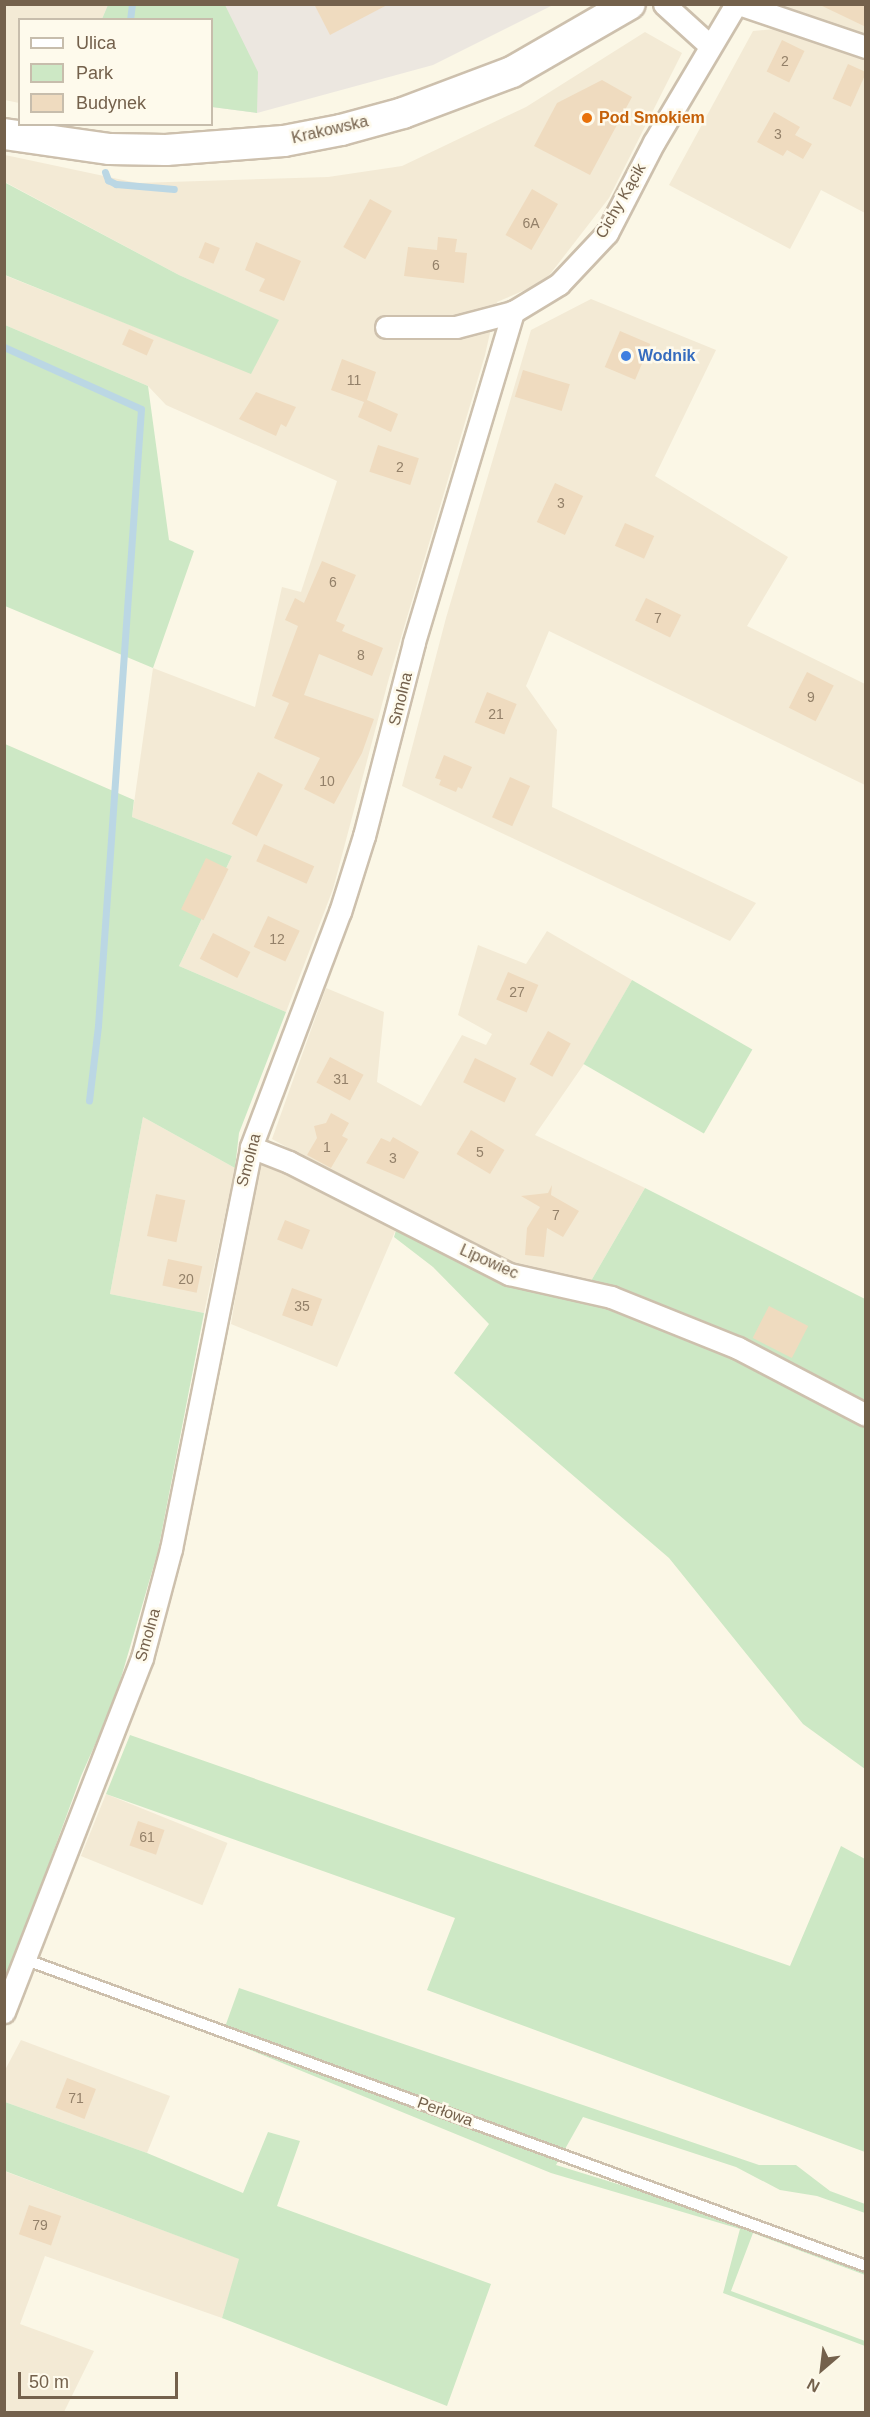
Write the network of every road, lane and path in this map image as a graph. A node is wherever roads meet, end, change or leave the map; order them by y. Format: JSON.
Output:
{"nodes":[{"id":1,"x":630,"y":4,"type":"edge"},
{"id":2,"x":664,"y":4,"type":"edge"},
{"id":3,"x":737,"y":4,"type":"edge"},
{"id":4,"x":709,"y":45,"type":"junction"},
{"id":5,"x":866,"y":47,"type":"edge"},
{"id":6,"x":4,"y":134,"type":"edge"},
{"id":7,"x":513,"y":312,"type":"junction"},
{"id":8,"x":386,"y":327,"type":"dead end"},
{"id":9,"x":251,"y":1147,"type":"junction"},
{"id":10,"x":866,"y":1415,"type":"edge"},
{"id":11,"x":24,"y":1959,"type":"junction"},
{"id":12,"x":4,"y":2012,"type":"edge"},
{"id":13,"x":866,"y":2266,"type":"edge"}],
"edges":[{"from":1,"to":6,"type":"main road","name":"Krakowska"},
{"from":2,"to":4,"type":"street"},
{"from":3,"to":4,"type":"street","name":"Cichy Kącik"},
{"from":3,"to":5,"type":"street"},
{"from":4,"to":7,"type":"street","name":"Cichy Kącik"},
{"from":7,"to":8,"type":"street","name":"Cichy Kącik"},
{"from":7,"to":9,"type":"street","name":"Smolna"},
{"from":9,"to":10,"type":"street","name":"Lipowiec"},
{"from":9,"to":11,"type":"street","name":"Smolna"},
{"from":11,"to":12,"type":"street","name":"Smolna"},
{"from":11,"to":13,"type":"lane","name":"Perłowa"}]}
